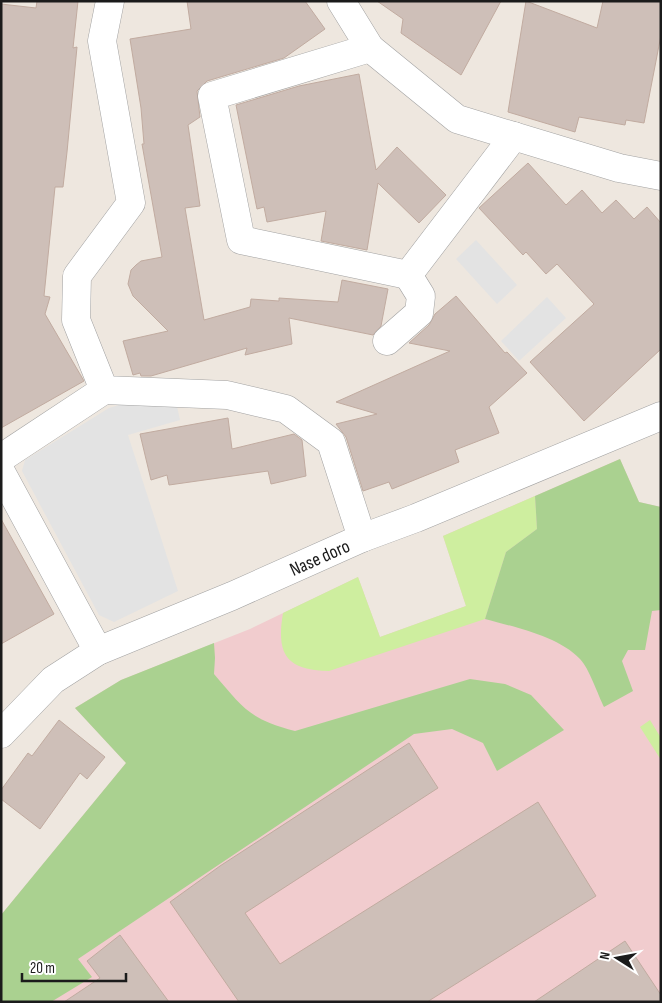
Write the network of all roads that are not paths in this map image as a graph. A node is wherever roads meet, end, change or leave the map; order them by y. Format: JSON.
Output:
{"nodes":[{"id":1,"x":110,"y":1,"type":"edge"},
{"id":2,"x":341,"y":1,"type":"edge"},
{"id":3,"x":370,"y":48,"type":"junction"},
{"id":4,"x":514,"y":136,"type":"junction"},
{"id":5,"x":661,"y":176,"type":"edge"},
{"id":6,"x":408,"y":275,"type":"junction"},
{"id":7,"x":387,"y":341,"type":"dead end"},
{"id":8,"x":104,"y":390,"type":"junction"},
{"id":9,"x":661,"y":416,"type":"edge"},
{"id":10,"x":1,"y":458,"type":"edge"},
{"id":11,"x":1,"y":472,"type":"edge"},
{"id":12,"x":362,"y":538,"type":"junction"},
{"id":13,"x":98,"y":651,"type":"junction"},
{"id":14,"x":1,"y":734,"type":"edge"}],
"edges":[{"from":1,"to":8,"type":"street"},
{"from":2,"to":3,"type":"street"},
{"from":3,"to":4,"type":"street"},
{"from":3,"to":6,"type":"street"},
{"from":4,"to":5,"type":"street"},
{"from":4,"to":6,"type":"street"},
{"from":6,"to":7,"type":"street"},
{"from":8,"to":10,"type":"street"},
{"from":8,"to":12,"type":"street"},
{"from":9,"to":12,"type":"street","name":"Nase doro"},
{"from":11,"to":13,"type":"street"},
{"from":12,"to":13,"type":"street","name":"Nase doro"},
{"from":13,"to":14,"type":"street","name":"Nase doro"}]}
